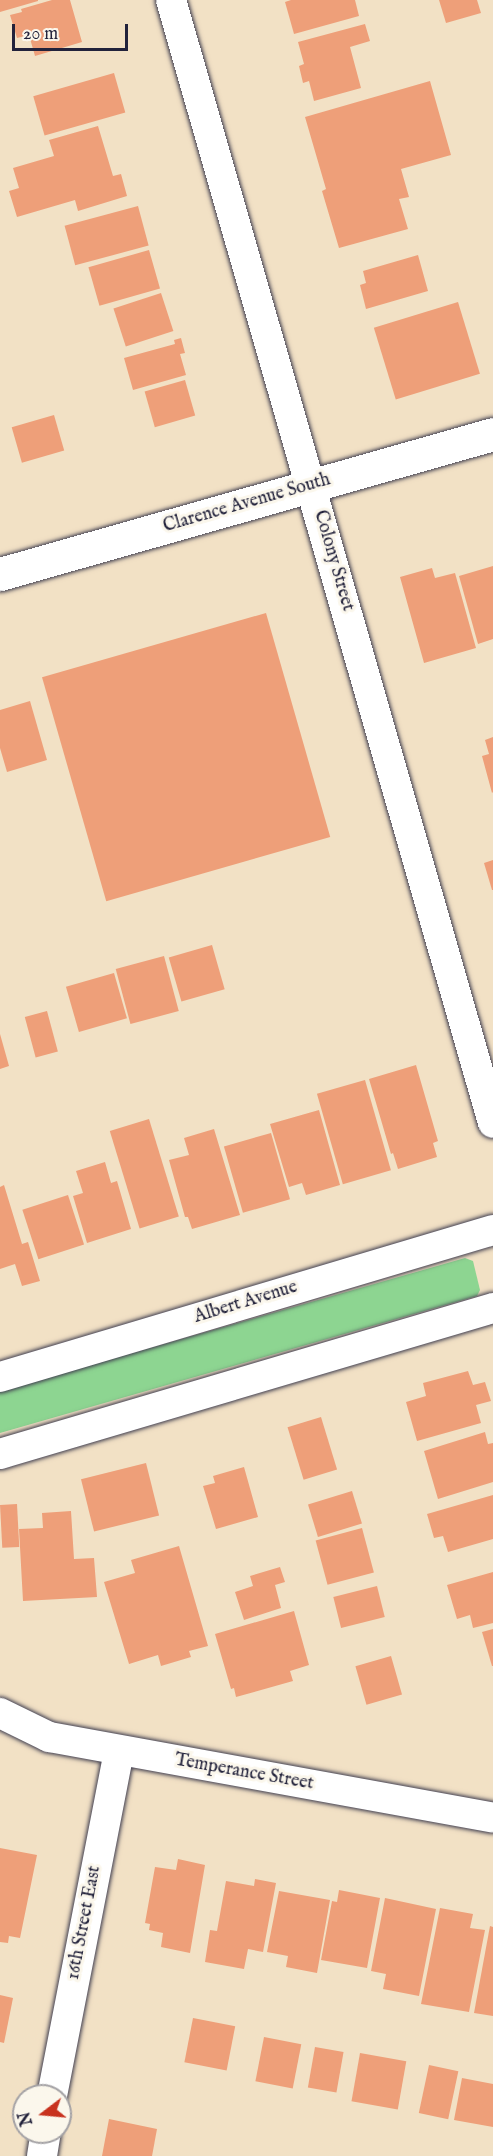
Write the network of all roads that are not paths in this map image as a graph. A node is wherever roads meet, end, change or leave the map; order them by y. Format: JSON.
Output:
{"nodes":[{"id":1,"x":171,"y":0,"type":"edge"},
{"id":2,"x":493,"y":434,"type":"edge"},
{"id":3,"x":312,"y":485,"type":"junction"},
{"id":4,"x":0,"y":574,"type":"edge"},
{"id":5,"x":493,"y":1123,"type":"edge"},
{"id":6,"x":493,"y":1230,"type":"edge"},
{"id":7,"x":493,"y":1308,"type":"edge"},
{"id":8,"x":0,"y":1377,"type":"edge"},
{"id":9,"x":0,"y":1454,"type":"edge"},
{"id":10,"x":0,"y":1713,"type":"edge"},
{"id":11,"x":119,"y":1750,"type":"junction"},
{"id":12,"x":493,"y":1818,"type":"edge"},
{"id":13,"x":54,"y":2084,"type":"edge"}],
"edges":[{"from":1,"to":3,"type":"street","name":"Colony Street"},
{"from":2,"to":3,"type":"main road","name":"Clarence Avenue South"},
{"from":3,"to":4,"type":"main road","name":"Clarence Avenue South"},
{"from":3,"to":5,"type":"street","name":"Colony Street"},
{"from":6,"to":8,"type":"street","name":"Albert Avenue"},
{"from":7,"to":9,"type":"street"},
{"from":10,"to":11,"type":"street","name":"Temperance Street"},
{"from":11,"to":12,"type":"street","name":"Temperance Street"},
{"from":11,"to":13,"type":"street","name":"16th Street East"}]}
